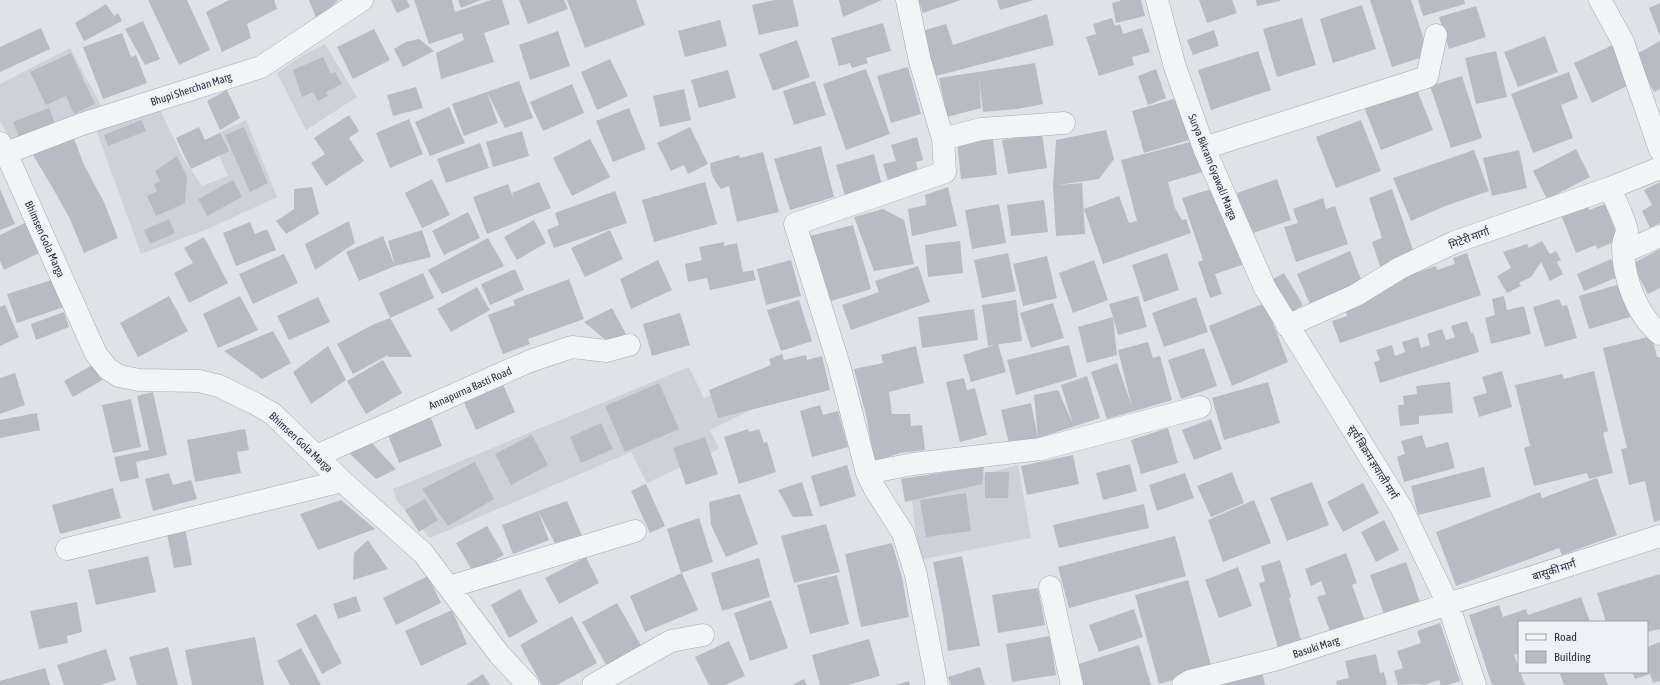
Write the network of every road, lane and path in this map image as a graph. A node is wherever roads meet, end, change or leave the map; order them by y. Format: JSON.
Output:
{"nodes":[{"id":1,"x":362,"y":0,"type":"edge"},
{"id":2,"x":907,"y":0,"type":"edge"},
{"id":3,"x":1157,"y":0,"type":"edge"},
{"id":4,"x":1600,"y":0,"type":"edge"},
{"id":5,"x":1436,"y":35,"type":"dead end"},
{"id":6,"x":1064,"y":123,"type":"dead end"},
{"id":7,"x":943,"y":139,"type":"junction"},
{"id":8,"x":3,"y":148,"type":"edge"},
{"id":9,"x":1204,"y":148,"type":"junction"},
{"id":10,"x":1660,"y":150,"type":"edge"},
{"id":11,"x":1660,"y":168,"type":"edge"},
{"id":12,"x":1610,"y":188,"type":"junction"},
{"id":13,"x":1660,"y":236,"type":"edge"},
{"id":14,"x":1624,"y":252,"type":"junction"},
{"id":15,"x":1287,"y":326,"type":"junction"},
{"id":16,"x":1660,"y":334,"type":"edge"},
{"id":17,"x":629,"y":345,"type":"dead end"},
{"id":18,"x":1200,"y":407,"type":"dead end"},
{"id":19,"x":316,"y":456,"type":"junction"},
{"id":20,"x":867,"y":473,"type":"junction"},
{"id":21,"x":342,"y":481,"type":"junction"},
{"id":22,"x":635,"y":531,"type":"dead end"},
{"id":23,"x":1660,"y":536,"type":"edge"},
{"id":24,"x":67,"y":549,"type":"dead end"},
{"id":25,"x":449,"y":587,"type":"junction"},
{"id":26,"x":1050,"y":587,"type":"dead end"},
{"id":27,"x":1448,"y":604,"type":"junction"},
{"id":28,"x":703,"y":635,"type":"dead end"},
{"id":29,"x":528,"y":685,"type":"edge"},
{"id":30,"x":594,"y":685,"type":"edge"},
{"id":31,"x":937,"y":685,"type":"edge"},
{"id":32,"x":1072,"y":685,"type":"edge"},
{"id":33,"x":1183,"y":685,"type":"edge"},
{"id":34,"x":1475,"y":685,"type":"edge"}],
"edges":[{"from":1,"to":8,"type":"street","name":"Bhupi Sherchan Marg"},
{"from":2,"to":7,"type":"street"},
{"from":3,"to":9,"type":"street","name":"Surya Bikram Gyawali Marga"},
{"from":4,"to":10,"type":"street"},
{"from":5,"to":9,"type":"street"},
{"from":6,"to":7,"type":"street"},
{"from":7,"to":20,"type":"street"},
{"from":8,"to":19,"type":"street","name":"Bhimsen Gola Marga"},
{"from":9,"to":15,"type":"street","name":"Surya Bikram Gyawali Marga"},
{"from":11,"to":12,"type":"street","name":"मिटेरी मार्गा"},
{"from":12,"to":14,"type":"street"},
{"from":12,"to":15,"type":"street","name":"मिटेरी मार्गा"},
{"from":13,"to":14,"type":"street"},
{"from":14,"to":16,"type":"street"},
{"from":15,"to":27,"type":"street","name":"सूर्य बिक्रम ज्ञवाली मार्ग"},
{"from":17,"to":19,"type":"street","name":"Annapurna Basti Road"},
{"from":18,"to":20,"type":"street"},
{"from":19,"to":21,"type":"street","name":"Bhimsen Gola Marga"},
{"from":20,"to":31,"type":"street"},
{"from":21,"to":24,"type":"street"},
{"from":21,"to":25,"type":"street","name":"Bhimsen Gola Marga"},
{"from":22,"to":25,"type":"street"},
{"from":23,"to":27,"type":"street","name":"बासुकी मार्ग"},
{"from":25,"to":29,"type":"street","name":"Bhimsen Gola Marga"},
{"from":26,"to":32,"type":"street"},
{"from":27,"to":33,"type":"street","name":"Basuki Marg"},
{"from":27,"to":34,"type":"street","name":"सूर्य बिक्रम ज्ञवाली मार्ग"},
{"from":28,"to":30,"type":"street"}]}
